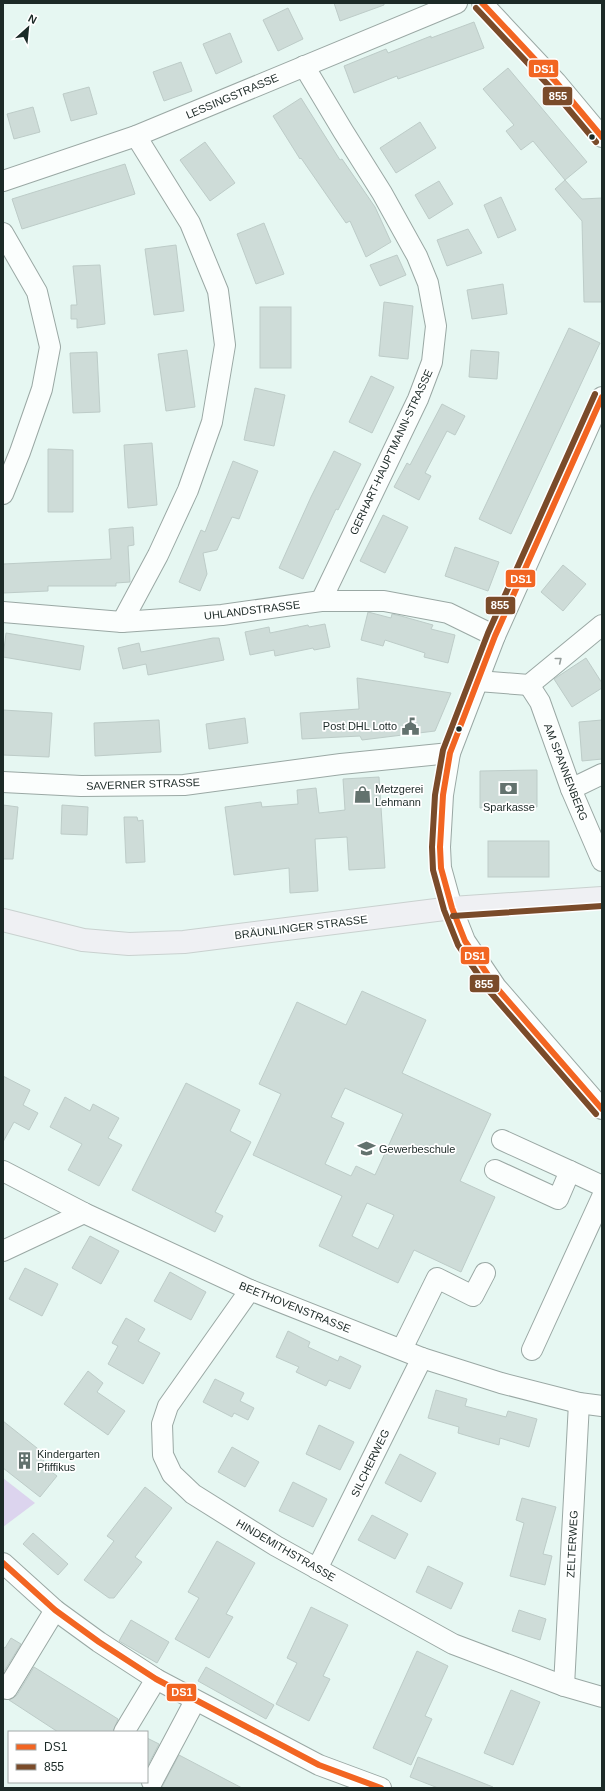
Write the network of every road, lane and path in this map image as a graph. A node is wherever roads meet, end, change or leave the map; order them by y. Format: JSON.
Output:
{"nodes":[{"id":1,"x":457,"y":3,"type":"edge"},
{"id":2,"x":482,"y":3,"type":"edge"},
{"id":3,"x":304,"y":66,"type":"junction"},
{"id":4,"x":136,"y":136,"type":"junction"},
{"id":5,"x":602,"y":137,"type":"edge"},
{"id":6,"x":3,"y":182,"type":"edge"},
{"id":7,"x":3,"y":233,"type":"edge"},
{"id":8,"x":602,"y":397,"type":"edge"},
{"id":9,"x":3,"y":494,"type":"edge"},
{"id":10,"x":321,"y":601,"type":"junction"},
{"id":11,"x":3,"y":612,"type":"edge"},
{"id":12,"x":122,"y":622,"type":"junction"},
{"id":13,"x":602,"y":625,"type":"edge"},
{"id":14,"x":495,"y":636,"type":"junction"},
{"id":15,"x":478,"y":681,"type":"junction"},
{"id":16,"x":529,"y":684,"type":"junction"},
{"id":17,"x":450,"y":753,"type":"junction"},
{"id":18,"x":602,"y":774,"type":"edge"},
{"id":19,"x":3,"y":782,"type":"edge"},
{"id":20,"x":571,"y":789,"type":"junction"},
{"id":21,"x":602,"y":861,"type":"edge"},
{"id":22,"x":602,"y":898,"type":"edge"},
{"id":23,"x":452,"y":908,"type":"junction"},
{"id":24,"x":3,"y":920,"type":"edge"},
{"id":25,"x":602,"y":1109,"type":"edge"},
{"id":26,"x":502,"y":1140,"type":"dead end"},
{"id":27,"x":495,"y":1170,"type":"dead end"},
{"id":28,"x":3,"y":1171,"type":"edge"},
{"id":29,"x":570,"y":1171,"type":"junction"},
{"id":30,"x":602,"y":1186,"type":"edge"},
{"id":31,"x":602,"y":1197,"type":"edge"},
{"id":32,"x":84,"y":1213,"type":"junction"},
{"id":33,"x":3,"y":1251,"type":"edge"},
{"id":34,"x":485,"y":1273,"type":"dead end"},
{"id":35,"x":250,"y":1290,"type":"junction"},
{"id":36,"x":402,"y":1349,"type":"junction"},
{"id":37,"x":532,"y":1350,"type":"dead end"},
{"id":38,"x":422,"y":1358,"type":"junction"},
{"id":39,"x":579,"y":1403,"type":"junction"},
{"id":40,"x":602,"y":1406,"type":"edge"},
{"id":41,"x":3,"y":1563,"type":"edge"},
{"id":42,"x":317,"y":1569,"type":"junction"},
{"id":43,"x":55,"y":1610,"type":"junction"},
{"id":44,"x":156,"y":1679,"type":"junction"},
{"id":45,"x":564,"y":1686,"type":"junction"},
{"id":46,"x":7,"y":1689,"type":"dead end"},
{"id":47,"x":602,"y":1697,"type":"edge"},
{"id":48,"x":195,"y":1701,"type":"junction"},
{"id":49,"x":125,"y":1731,"type":"edge"},
{"id":50,"x":152,"y":1782,"type":"dead end"},
{"id":51,"x":381,"y":1788,"type":"edge"}],
"edges":[{"from":1,"to":3,"type":"street","name":"LESSINGSTRASSE"},
{"from":2,"to":5,"type":"street"},
{"from":3,"to":4,"type":"street","name":"LESSINGSTRASSE"},
{"from":3,"to":10,"type":"street","name":"GERHART-HAUPTMANN-STRASSE"},
{"from":4,"to":6,"type":"street","name":"LESSINGSTRASSE"},
{"from":4,"to":12,"type":"street"},
{"from":7,"to":9,"type":"street"},
{"from":8,"to":14,"type":"street"},
{"from":10,"to":12,"type":"street","name":"UHLANDSTRASSE"},
{"from":10,"to":14,"type":"street","name":"UHLANDSTRASSE"},
{"from":11,"to":12,"type":"street","name":"UHLANDSTRASSE"},
{"from":16,"to":13,"type":"street","one_way":true},
{"from":14,"to":15,"type":"street"},
{"from":15,"to":16,"type":"street"},
{"from":15,"to":17,"type":"street"},
{"from":16,"to":20,"type":"street","name":"AM SPANNENBERG"},
{"from":17,"to":19,"type":"street","name":"SAVERNER STRASSE"},
{"from":17,"to":23,"type":"street"},
{"from":18,"to":20,"type":"street"},
{"from":20,"to":21,"type":"street","name":"AM SPANNENBERG"},
{"from":22,"to":23,"type":"main road","name":"BRÄUNLINGER STRASSE"},
{"from":23,"to":24,"type":"main road","name":"BRÄUNLINGER STRASSE"},
{"from":23,"to":25,"type":"street"},
{"from":26,"to":29,"type":"street"},
{"from":27,"to":29,"type":"street"},
{"from":28,"to":32,"type":"street","name":"BEETHOVENSTRASSE"},
{"from":29,"to":30,"type":"street"},
{"from":31,"to":37,"type":"street"},
{"from":32,"to":33,"type":"street"},
{"from":32,"to":35,"type":"street","name":"BEETHOVENSTRASSE"},
{"from":34,"to":36,"type":"street"},
{"from":35,"to":36,"type":"street","name":"BEETHOVENSTRASSE"},
{"from":35,"to":42,"type":"street","name":"HINDEMITHSTRASSE"},
{"from":36,"to":38,"type":"street","name":"BEETHOVENSTRASSE"},
{"from":38,"to":39,"type":"street","name":"BEETHOVENSTRASSE"},
{"from":38,"to":42,"type":"street","name":"SILCHERWEG"},
{"from":39,"to":40,"type":"street","name":"BEETHOVENSTRASSE"},
{"from":39,"to":45,"type":"street","name":"ZELTERWEG"},
{"from":41,"to":43,"type":"street"},
{"from":42,"to":45,"type":"street","name":"HINDEMITHSTRASSE"},
{"from":43,"to":44,"type":"street"},
{"from":43,"to":46,"type":"street"},
{"from":44,"to":48,"type":"street"},
{"from":44,"to":49,"type":"street"},
{"from":45,"to":47,"type":"street","name":"HINDEMITHSTRASSE"},
{"from":48,"to":50,"type":"street"},
{"from":48,"to":51,"type":"street"}]}
